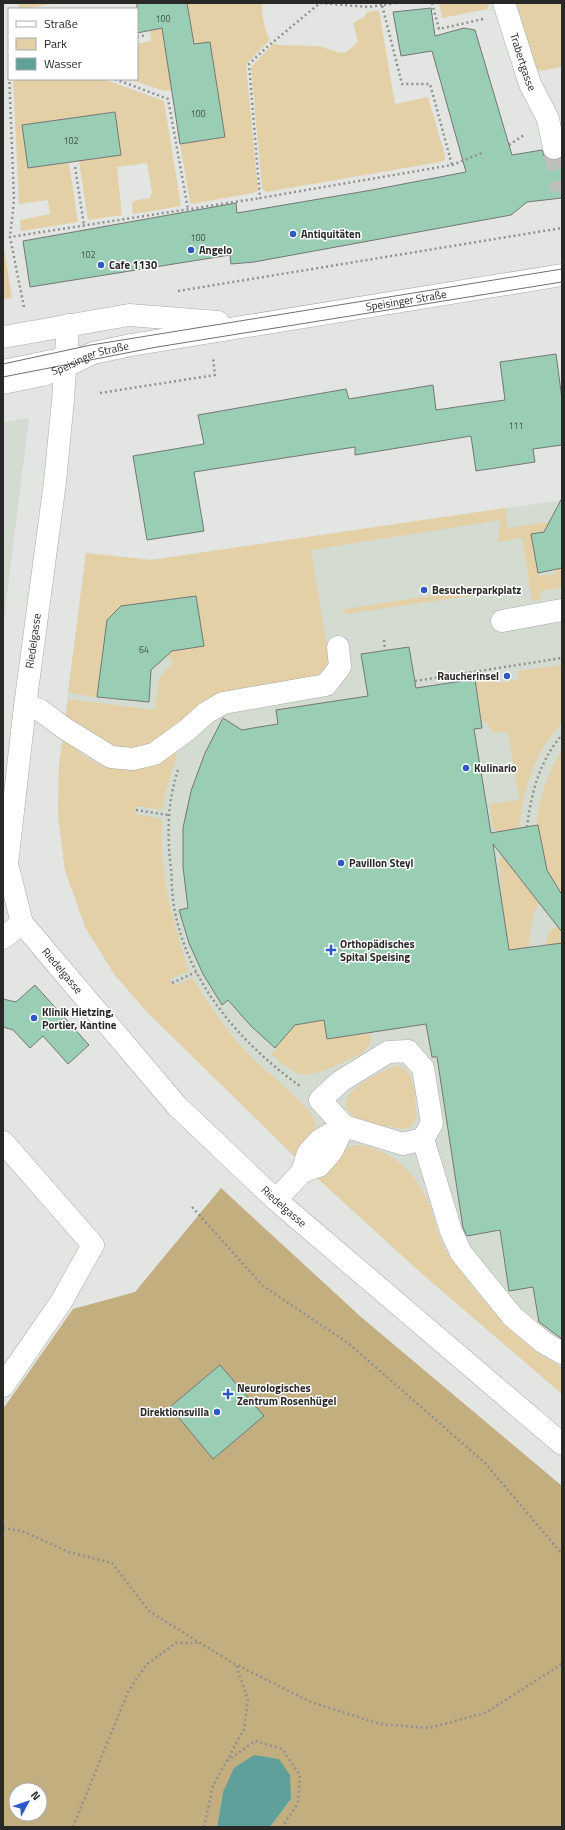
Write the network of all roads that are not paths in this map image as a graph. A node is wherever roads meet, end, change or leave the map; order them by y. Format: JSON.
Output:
{"nodes":[{"id":1,"x":506,"y":8,"type":"edge"},
{"id":2,"x":555,"y":121,"type":"edge"},
{"id":3,"x":554,"y":148,"type":"tunnel mouth"},
{"id":4,"x":562,"y":275,"type":"edge"},
{"id":5,"x":228,"y":323,"type":"junction"},
{"id":6,"x":249,"y":324,"type":"junction"},
{"id":7,"x":68,"y":325,"type":"junction"},
{"id":8,"x":3,"y":337,"type":"edge"},
{"id":9,"x":66,"y":362,"type":"junction"},
{"id":10,"x":3,"y":371,"type":"edge"},
{"id":11,"x":3,"y":383,"type":"edge"},
{"id":12,"x":562,"y":610,"type":"edge"},
{"id":13,"x":502,"y":621,"type":"dead end"},
{"id":14,"x":338,"y":647,"type":"dead end"},
{"id":15,"x":25,"y":706,"type":"junction"},
{"id":16,"x":22,"y":923,"type":"junction"},
{"id":17,"x":3,"y":938,"type":"edge"},
{"id":18,"x":344,"y":1126,"type":"junction"},
{"id":19,"x":423,"y":1139,"type":"junction"},
{"id":20,"x":3,"y":1142,"type":"edge"},
{"id":21,"x":276,"y":1200,"type":"junction"},
{"id":22,"x":562,"y":1354,"type":"edge"},
{"id":23,"x":3,"y":1386,"type":"edge"},
{"id":24,"x":562,"y":1444,"type":"edge"}],
"edges":[{"from":1,"to":2,"type":"street","name":"Trabertgasse"},
{"from":2,"to":3,"type":"street","name":"Trabertgasse"},
{"from":4,"to":6,"type":"street","name":"Speisinger Straße"},
{"from":5,"to":6,"type":"street","name":"Speisinger Straße"},
{"from":5,"to":7,"type":"street","name":"Speisinger Straße"},
{"from":5,"to":9,"type":"street","name":"Speisinger Straße"},
{"from":6,"to":9,"type":"street","name":"Speisinger Straße"},
{"from":7,"to":8,"type":"street","name":"Speisinger Straße"},
{"from":7,"to":9,"type":"street","name":"Riedelgasse"},
{"from":9,"to":10,"type":"street","name":"Speisinger Straße"},
{"from":9,"to":11,"type":"street","name":"Speisinger Straße"},
{"from":9,"to":15,"type":"street","name":"Riedelgasse"},
{"from":12,"to":13,"type":"street"},
{"from":14,"to":15,"type":"street"},
{"from":15,"to":16,"type":"street","name":"Riedelgasse"},
{"from":16,"to":17,"type":"street"},
{"from":16,"to":21,"type":"street","name":"Riedelgasse"},
{"from":18,"to":19,"type":"street"},
{"from":18,"to":19,"type":"street"},
{"from":18,"to":21,"type":"street"},
{"from":19,"to":22,"type":"street"},
{"from":20,"to":23,"type":"street"},
{"from":21,"to":24,"type":"street","name":"Riedelgasse"}]}
